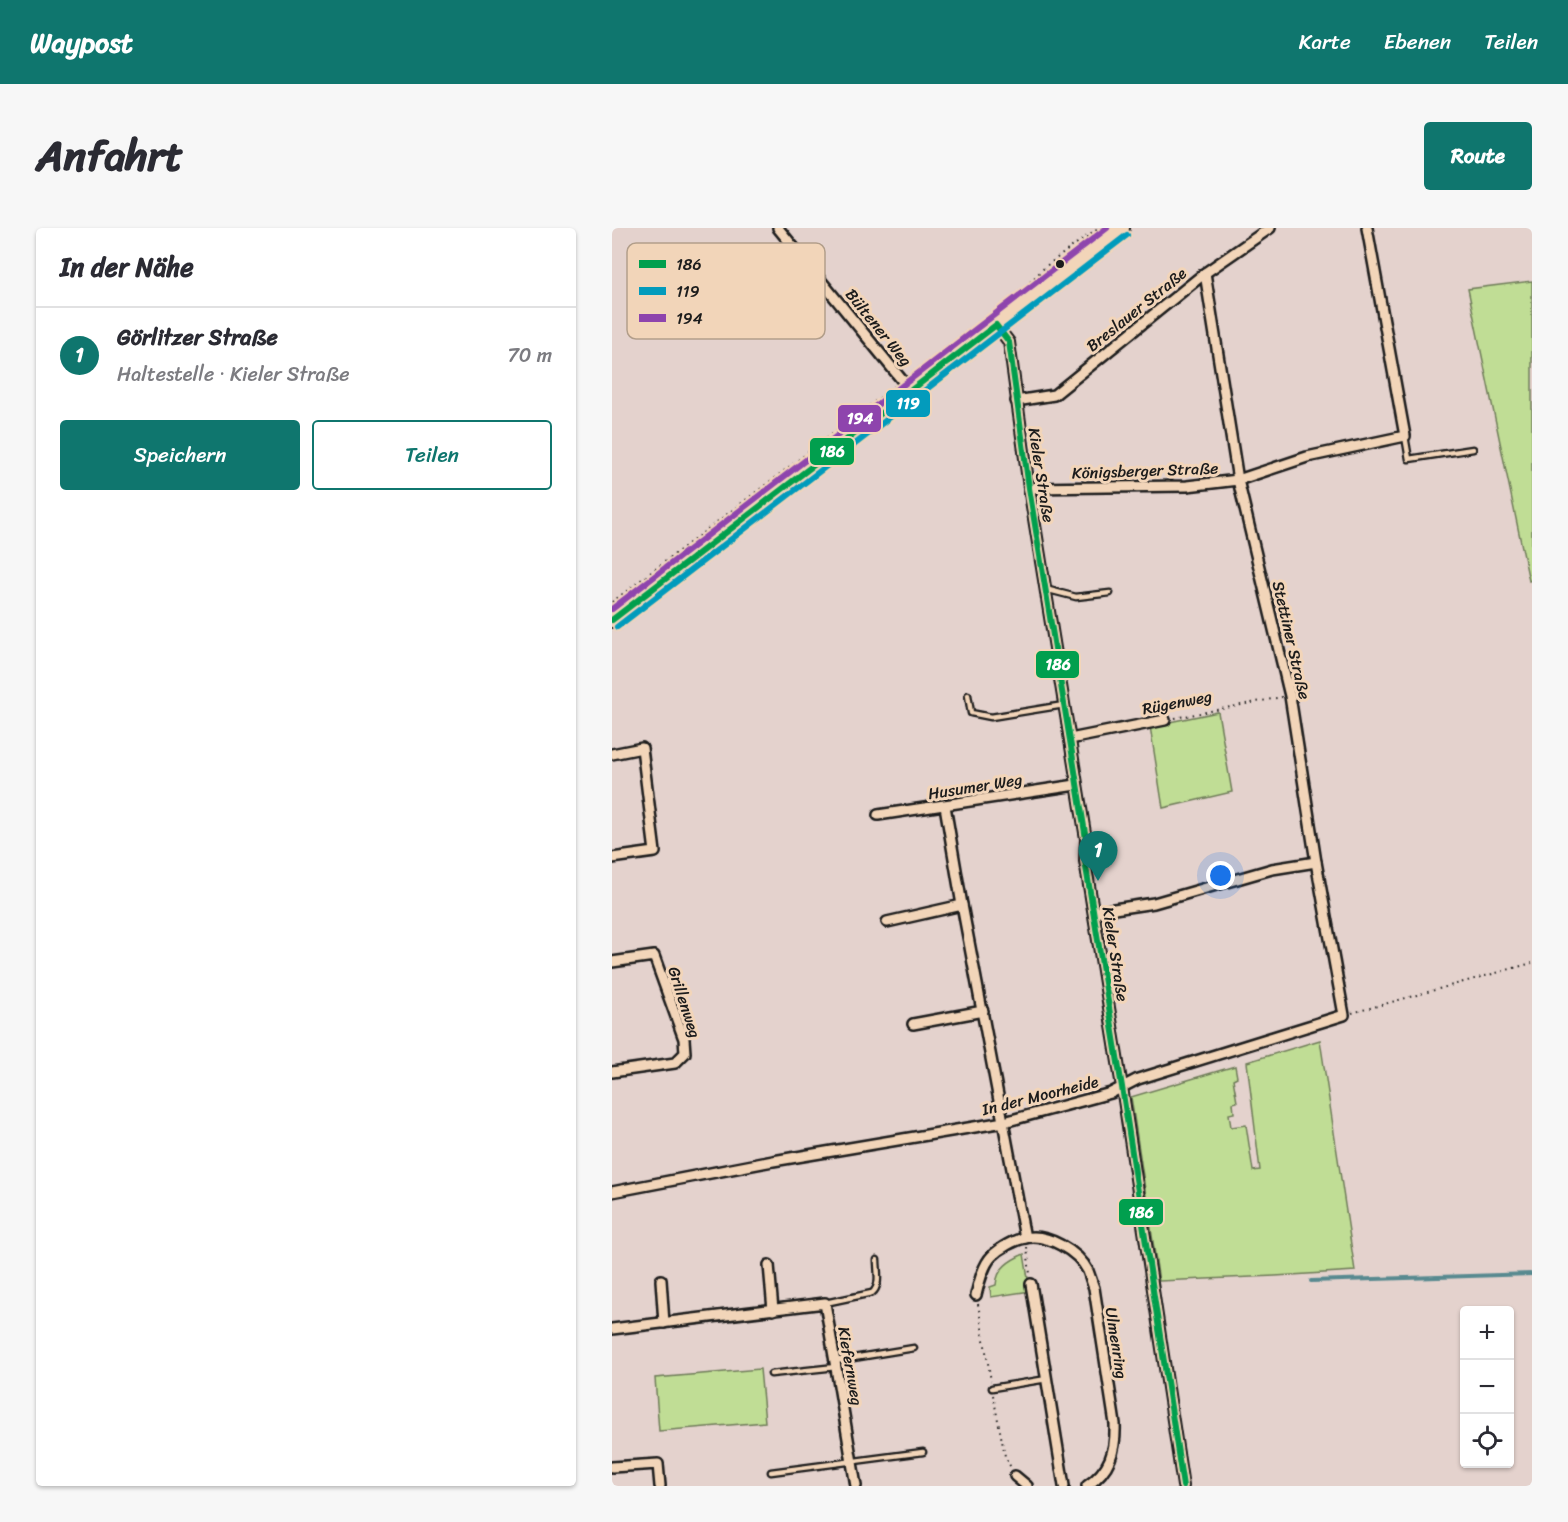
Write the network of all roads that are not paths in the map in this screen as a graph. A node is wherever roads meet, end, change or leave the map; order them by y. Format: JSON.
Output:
{"nodes":[{"id":1,"x":778,"y":228,"type":"edge"},
{"id":2,"x":1122,"y":228,"type":"edge"},
{"id":3,"x":1270,"y":228,"type":"edge"},
{"id":4,"x":1367,"y":228,"type":"edge"},
{"id":5,"x":790,"y":243,"type":"edge"},
{"id":6,"x":1205,"y":273,"type":"junction"},
{"id":7,"x":825,"y":286,"type":"edge"},
{"id":8,"x":996,"y":325,"type":"junction"},
{"id":9,"x":910,"y":390,"type":"junction"},
{"id":10,"x":1016,"y":401,"type":"junction"},
{"id":11,"x":1405,"y":436,"type":"junction"},
{"id":12,"x":1473,"y":449,"type":"dead end"},
{"id":13,"x":1238,"y":480,"type":"junction"},
{"id":14,"x":1029,"y":488,"type":"junction"},
{"id":15,"x":1045,"y":589,"type":"junction"},
{"id":16,"x":1110,"y":593,"type":"dead end"},
{"id":17,"x":612,"y":620,"type":"edge"},
{"id":18,"x":968,"y":695,"type":"dead end"},
{"id":19,"x":1064,"y":705,"type":"junction"},
{"id":20,"x":1165,"y":720,"type":"road end"},
{"id":21,"x":1070,"y":739,"type":"junction"},
{"id":22,"x":612,"y":754,"type":"edge"},
{"id":23,"x":1076,"y":785,"type":"junction"},
{"id":24,"x":945,"y":806,"type":"junction"},
{"id":25,"x":878,"y":815,"type":"dead end"},
{"id":26,"x":612,"y":858,"type":"edge"},
{"id":27,"x":1316,"y":862,"type":"junction"},
{"id":28,"x":962,"y":905,"type":"junction"},
{"id":29,"x":1094,"y":912,"type":"junction"},
{"id":30,"x":887,"y":922,"type":"dead end"},
{"id":31,"x":612,"y":962,"type":"edge"},
{"id":32,"x":983,"y":1011,"type":"junction"},
{"id":33,"x":1344,"y":1015,"type":"joint"},
{"id":34,"x":913,"y":1024,"type":"dead end"},
{"id":35,"x":612,"y":1072,"type":"edge"},
{"id":36,"x":1122,"y":1087,"type":"junction"},
{"id":37,"x":1004,"y":1122,"type":"junction"},
{"id":38,"x":612,"y":1192,"type":"edge"},
{"id":39,"x":1025,"y":1238,"type":"junction"},
{"id":40,"x":877,"y":1260,"type":"dead end"},
{"id":41,"x":769,"y":1264,"type":"dead end"},
{"id":42,"x":661,"y":1280,"type":"dead end"},
{"id":43,"x":1031,"y":1284,"type":"road end"},
{"id":44,"x":976,"y":1295,"type":"dead end"},
{"id":45,"x":825,"y":1303,"type":"junction"},
{"id":46,"x":773,"y":1310,"type":"junction"},
{"id":47,"x":664,"y":1323,"type":"junction"},
{"id":48,"x":612,"y":1329,"type":"edge"},
{"id":49,"x":914,"y":1348,"type":"dead end"},
{"id":50,"x":836,"y":1364,"type":"junction"},
{"id":51,"x":771,"y":1374,"type":"dead end"},
{"id":52,"x":1047,"y":1379,"type":"junction"},
{"id":53,"x":992,"y":1388,"type":"dead end"},
{"id":54,"x":924,"y":1452,"type":"dead end"},
{"id":55,"x":852,"y":1462,"type":"junction"},
{"id":56,"x":612,"y":1467,"type":"edge"},
{"id":57,"x":771,"y":1473,"type":"dead end"},
{"id":58,"x":1015,"y":1476,"type":"dead end"},
{"id":59,"x":660,"y":1486,"type":"edge"},
{"id":60,"x":856,"y":1486,"type":"edge"},
{"id":61,"x":1027,"y":1486,"type":"edge"},
{"id":62,"x":1064,"y":1486,"type":"edge"},
{"id":63,"x":1087,"y":1486,"type":"edge"},
{"id":64,"x":1183,"y":1486,"type":"edge"}],
"edges":[{"from":1,"to":5,"type":"street","name":"Bültener Weg"},
{"from":2,"to":8,"type":"main road"},
{"from":3,"to":6,"type":"street","name":"Breslauer Straße"},
{"from":4,"to":11,"type":"street"},
{"from":6,"to":10,"type":"street","name":"Breslauer Straße"},
{"from":6,"to":13,"type":"street","name":"Stettiner Straße"},
{"from":7,"to":9,"type":"street","name":"Bültener Weg"},
{"from":8,"to":9,"type":"main road"},
{"from":8,"to":10,"type":"street","name":"Kieler Straße"},
{"from":9,"to":17,"type":"main road"},
{"from":10,"to":14,"type":"street","name":"Kieler Straße"},
{"from":11,"to":12,"type":"lane"},
{"from":11,"to":13,"type":"street","name":"Königsberger Straße"},
{"from":13,"to":14,"type":"street","name":"Königsberger Straße"},
{"from":13,"to":27,"type":"street","name":"Stettiner Straße"},
{"from":14,"to":15,"type":"street","name":"Kieler Straße"},
{"from":15,"to":16,"type":"lane"},
{"from":15,"to":19,"type":"street","name":"Kieler Straße"},
{"from":18,"to":19,"type":"lane"},
{"from":19,"to":21,"type":"street","name":"Kieler Straße"},
{"from":20,"to":21,"type":"street","name":"Rügenweg"},
{"from":21,"to":23,"type":"street","name":"Kieler Straße"},
{"from":22,"to":26,"type":"street"},
{"from":23,"to":24,"type":"street","name":"Husumer Weg"},
{"from":23,"to":29,"type":"street","name":"Kieler Straße"},
{"from":24,"to":25,"type":"street","name":"Husumer Weg"},
{"from":24,"to":28,"type":"street"},
{"from":27,"to":29,"type":"street"},
{"from":27,"to":33,"type":"street","name":"Stettiner Straße"},
{"from":28,"to":30,"type":"street"},
{"from":28,"to":32,"type":"street"},
{"from":29,"to":36,"type":"street","name":"Kieler Straße"},
{"from":31,"to":35,"type":"street","name":"Grillenweg"},
{"from":32,"to":34,"type":"street"},
{"from":32,"to":37,"type":"street"},
{"from":33,"to":36,"type":"street","name":"In der Moorheide"},
{"from":36,"to":37,"type":"street","name":"In der Moorheide"},
{"from":36,"to":64,"type":"street","name":"Kieler Straße"},
{"from":37,"to":38,"type":"street","name":"In der Moorheide"},
{"from":37,"to":39,"type":"street"},
{"from":39,"to":44,"type":"street"},
{"from":39,"to":63,"type":"street","name":"Ulmenring"},
{"from":40,"to":45,"type":"lane"},
{"from":41,"to":46,"type":"street"},
{"from":42,"to":47,"type":"street"},
{"from":43,"to":52,"type":"street"},
{"from":45,"to":46,"type":"street"},
{"from":45,"to":50,"type":"street","name":"Kiefernweg"},
{"from":46,"to":47,"type":"street"},
{"from":47,"to":48,"type":"street"},
{"from":49,"to":50,"type":"lane"},
{"from":50,"to":51,"type":"lane"},
{"from":50,"to":55,"type":"street","name":"Kiefernweg"},
{"from":52,"to":53,"type":"lane"},
{"from":52,"to":62,"type":"street"},
{"from":54,"to":55,"type":"lane"},
{"from":55,"to":57,"type":"lane"},
{"from":55,"to":60,"type":"street","name":"Kiefernweg"},
{"from":56,"to":59,"type":"street"},
{"from":58,"to":61,"type":"street"}]}
